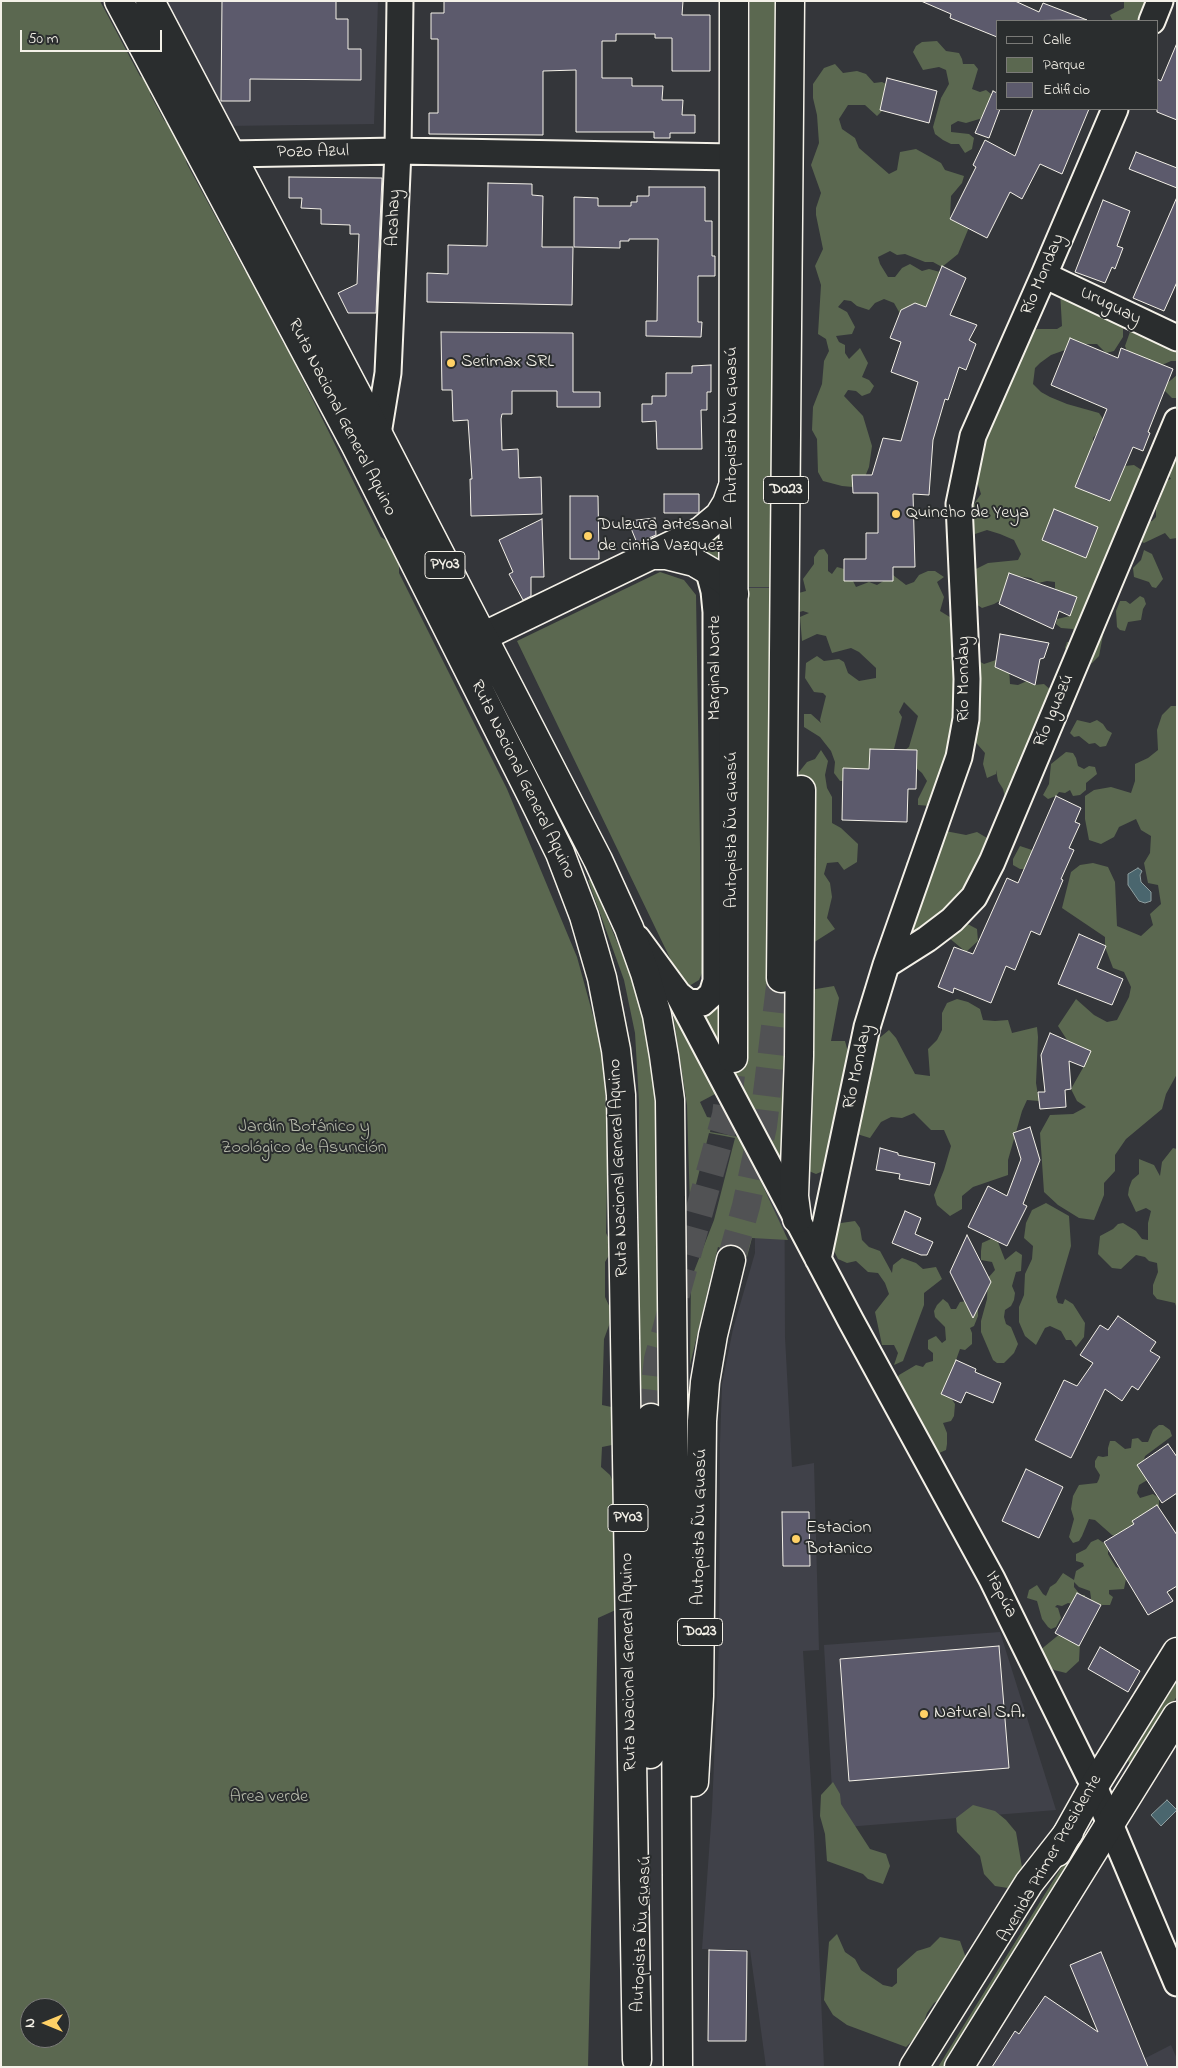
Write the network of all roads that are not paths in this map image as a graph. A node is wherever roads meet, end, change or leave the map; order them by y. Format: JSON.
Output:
{"nodes":[{"id":1,"x":119,"y":1,"type":"edge"},
{"id":2,"x":150,"y":1,"type":"edge"},
{"id":3,"x":400,"y":1,"type":"edge"},
{"id":4,"x":734,"y":1,"type":"edge"},
{"id":5,"x":790,"y":1,"type":"edge"},
{"id":6,"x":1160,"y":1,"type":"edge"},
{"id":7,"x":1152,"y":20,"type":"edge"},
{"id":8,"x":1115,"y":110,"type":"edge"},
{"id":9,"x":398,"y":151,"type":"junction"},
{"id":10,"x":229,"y":154,"type":"junction"},
{"id":11,"x":734,"y":157,"type":"junction"},
{"id":12,"x":1044,"y":275,"type":"junction"},
{"id":13,"x":1177,"y":338,"type":"edge"},
{"id":14,"x":1177,"y":421,"type":"edge"},
{"id":15,"x":378,"y":434,"type":"junction"},
{"id":16,"x":786,"y":435,"type":"junction"},
{"id":17,"x":732,"y":489,"type":"junction"},
{"id":18,"x":651,"y":555,"type":"junction"},
{"id":19,"x":709,"y":572,"type":"junction"},
{"id":20,"x":734,"y":594,"type":"junction"},
{"id":21,"x":482,"y":636,"type":"junction"},
{"id":22,"x":629,"y":928,"type":"junction"},
{"id":23,"x":886,"y":965,"type":"junction"},
{"id":24,"x":781,"y":978,"type":"tunnel mouth"},
{"id":25,"x":678,"y":994,"type":"junction"},
{"id":26,"x":733,"y":1058,"type":"tunnel mouth"},
{"id":27,"x":797,"y":1219,"type":"junction"},
{"id":28,"x":818,"y":1258,"type":"junction"},
{"id":29,"x":731,"y":1260,"type":"tunnel mouth"},
{"id":30,"x":651,"y":1418,"type":"tunnel mouth"},
{"id":31,"x":1177,"y":1652,"type":"edge"},
{"id":32,"x":1177,"y":1716,"type":"edge"},
{"id":33,"x":1094,"y":1786,"type":"junction"},
{"id":34,"x":1110,"y":1823,"type":"junction"},
{"id":35,"x":1069,"y":1832,"type":"junction"},
{"id":36,"x":1177,"y":1984,"type":"edge"},
{"id":37,"x":678,"y":2005,"type":"junction"},
{"id":38,"x":637,"y":2063,"type":"edge"},
{"id":39,"x":678,"y":2067,"type":"edge"},
{"id":40,"x":914,"y":2067,"type":"edge"},
{"id":41,"x":927,"y":2067,"type":"edge"},
{"id":42,"x":959,"y":2067,"type":"edge"}],
"edges":[{"from":1,"to":38,"type":"main road","name":"Ruta Nacional General Aquino","number":"PY03"},
{"from":2,"to":10,"type":"main road","name":"Ruta Nacional General Aquino","number":"PY03"},
{"from":3,"to":9,"type":"street","name":"Acahay"},
{"from":4,"to":11,"type":"main road","name":"Autopista Ñu Guasú"},
{"from":5,"to":16,"type":"main road","number":"D023"},
{"from":6,"to":7,"type":"street"},
{"from":8,"to":12,"type":"street","name":"Río Monday"},
{"from":9,"to":10,"type":"street","name":"Pozo Azul"},
{"from":9,"to":11,"type":"street","name":"Pozo Azul"},
{"from":9,"to":15,"type":"street","name":"Acahay"},
{"from":10,"to":15,"type":"main road","name":"Ruta Nacional General Aquino","number":"PY03"},
{"from":11,"to":17,"type":"main road","name":"Autopista Ñu Guasú"},
{"from":12,"to":13,"type":"street","name":"Uruguay"},
{"from":12,"to":23,"type":"street","name":"Río Monday"},
{"from":14,"to":23,"type":"street","name":"Río Iguazú"},
{"from":15,"to":21,"type":"main road","name":"Ruta Nacional General Aquino","number":"PY03"},
{"from":16,"to":24,"type":"main road","number":"D023"},
{"from":16,"to":27,"type":"main road"},
{"from":17,"to":18,"type":"main road"},
{"from":17,"to":20,"type":"main road","name":"Autopista Ñu Guasú"},
{"from":18,"to":19,"type":"main road"},
{"from":18,"to":21,"type":"main road"},
{"from":19,"to":20,"type":"main road"},
{"from":19,"to":25,"type":"street","name":"Marginal Norte"},
{"from":20,"to":26,"type":"main road","name":"Autopista Ñu Guasú"},
{"from":21,"to":22,"type":"main road","name":"Ruta Nacional General Aquino","number":"PY03"},
{"from":22,"to":25,"type":"street","name":"Itapúa"},
{"from":22,"to":37,"type":"main road","name":"Ruta Nacional General Aquino","number":"PY03"},
{"from":23,"to":28,"type":"street","name":"Río Monday"},
{"from":25,"to":27,"type":"street","name":"Itapúa"},
{"from":27,"to":28,"type":"street","name":"Itapúa"},
{"from":28,"to":33,"type":"street","name":"Itapúa"},
{"from":29,"to":37,"type":"main road","name":"Autopista Ñu Guasú","number":"D023"},
{"from":30,"to":38,"type":"main road","name":"Autopista Ñu Guasú"},
{"from":31,"to":33,"type":"main road","name":"Avenida Primer Presidente"},
{"from":32,"to":34,"type":"main road","name":"Avenida Primer Presidente"},
{"from":33,"to":34,"type":"street","name":"Itapúa"},
{"from":33,"to":35,"type":"main road","name":"Avenida Primer Presidente"},
{"from":34,"to":36,"type":"street","name":"Itapúa"},
{"from":34,"to":42,"type":"main road","name":"Avenida Primer Presidente"},
{"from":35,"to":40,"type":"main road"},
{"from":35,"to":41,"type":"main road","name":"Avenida Primer Presidente"},
{"from":37,"to":39,"type":"main road","number":"PY03"}]}
